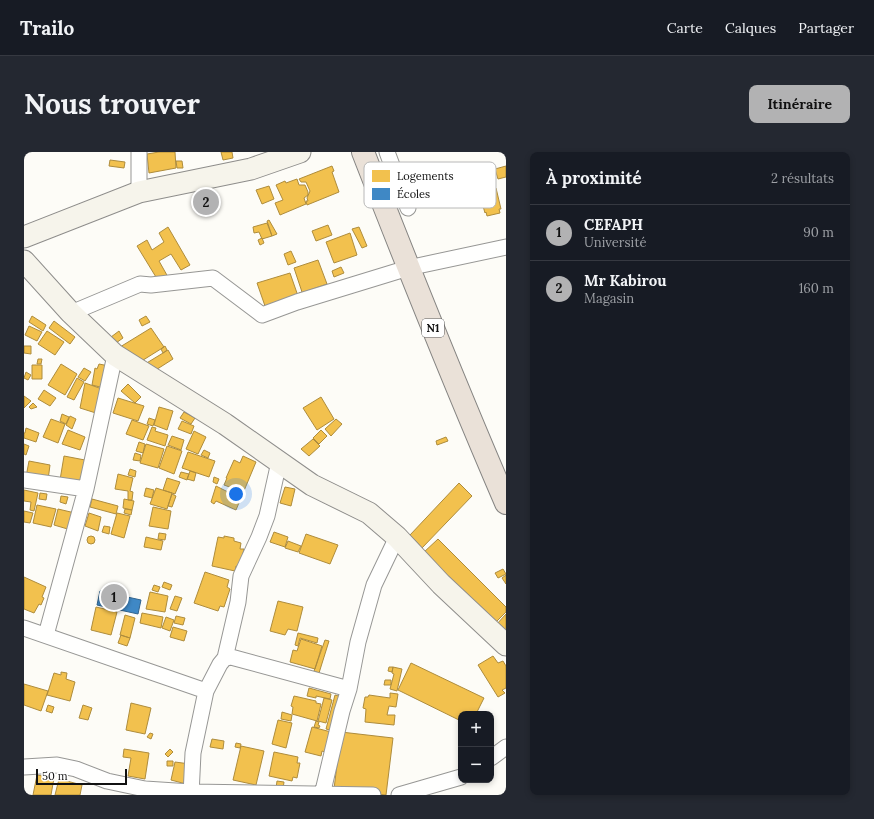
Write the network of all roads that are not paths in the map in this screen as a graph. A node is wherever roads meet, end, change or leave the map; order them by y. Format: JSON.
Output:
{"nodes":[{"id":1,"x":139,"y":152,"type":"edge"},
{"id":2,"x":300,"y":152,"type":"edge"},
{"id":3,"x":363,"y":152,"type":"edge"},
{"id":4,"x":387,"y":152,"type":"edge"},
{"id":5,"x":367,"y":162,"type":"edge"},
{"id":6,"x":391,"y":162,"type":"edge"},
{"id":7,"x":139,"y":192,"type":"junction"},
{"id":8,"x":385,"y":208,"type":"edge"},
{"id":9,"x":24,"y":237,"type":"edge"},
{"id":10,"x":506,"y":247,"type":"edge"},
{"id":11,"x":24,"y":261,"type":"edge"},
{"id":12,"x":408,"y":268,"type":"junction"},
{"id":13,"x":71,"y":314,"type":"junction"},
{"id":14,"x":115,"y":355,"type":"junction"},
{"id":15,"x":279,"y":462,"type":"junction"},
{"id":16,"x":24,"y":480,"type":"edge"},
{"id":17,"x":86,"y":489,"type":"junction"},
{"id":18,"x":506,"y":503,"type":"edge"},
{"id":19,"x":396,"y":537,"type":"junction"},
{"id":20,"x":24,"y":628,"type":"edge"},
{"id":21,"x":46,"y":635,"type":"junction"},
{"id":22,"x":506,"y":645,"type":"edge"},
{"id":23,"x":225,"y":658,"type":"junction"},
{"id":24,"x":349,"y":689,"type":"junction"},
{"id":25,"x":206,"y":691,"type":"junction"},
{"id":26,"x":506,"y":747,"type":"edge"},
{"id":27,"x":494,"y":756,"type":"edge"},
{"id":28,"x":24,"y":768,"type":"edge"},
{"id":29,"x":458,"y":778,"type":"edge"},
{"id":30,"x":191,"y":794,"type":"edge"},
{"id":31,"x":322,"y":794,"type":"edge"},
{"id":32,"x":373,"y":795,"type":"edge"},
{"id":33,"x":399,"y":795,"type":"edge"}],
"edges":[{"from":1,"to":7,"type":"street"},
{"from":2,"to":7,"type":"street"},
{"from":3,"to":5,"type":"highway","number":"N1"},
{"from":4,"to":6,"type":"street"},
{"from":7,"to":9,"type":"street"},
{"from":8,"to":12,"type":"highway","number":"N1"},
{"from":10,"to":12,"type":"street"},
{"from":11,"to":13,"type":"street"},
{"from":12,"to":13,"type":"street"},
{"from":12,"to":18,"type":"highway","number":"N1"},
{"from":13,"to":14,"type":"street"},
{"from":14,"to":15,"type":"street"},
{"from":14,"to":17,"type":"street"},
{"from":15,"to":19,"type":"street"},
{"from":15,"to":23,"type":"street"},
{"from":16,"to":17,"type":"street"},
{"from":17,"to":21,"type":"street"},
{"from":19,"to":22,"type":"street"},
{"from":19,"to":24,"type":"street"},
{"from":20,"to":21,"type":"street"},
{"from":21,"to":25,"type":"street"},
{"from":23,"to":24,"type":"street"},
{"from":23,"to":25,"type":"street"},
{"from":24,"to":31,"type":"street"},
{"from":25,"to":30,"type":"street"},
{"from":26,"to":27,"type":"street"},
{"from":28,"to":30,"type":"street"},
{"from":29,"to":33,"type":"street"},
{"from":30,"to":31,"type":"street"},
{"from":31,"to":32,"type":"street"}]}
